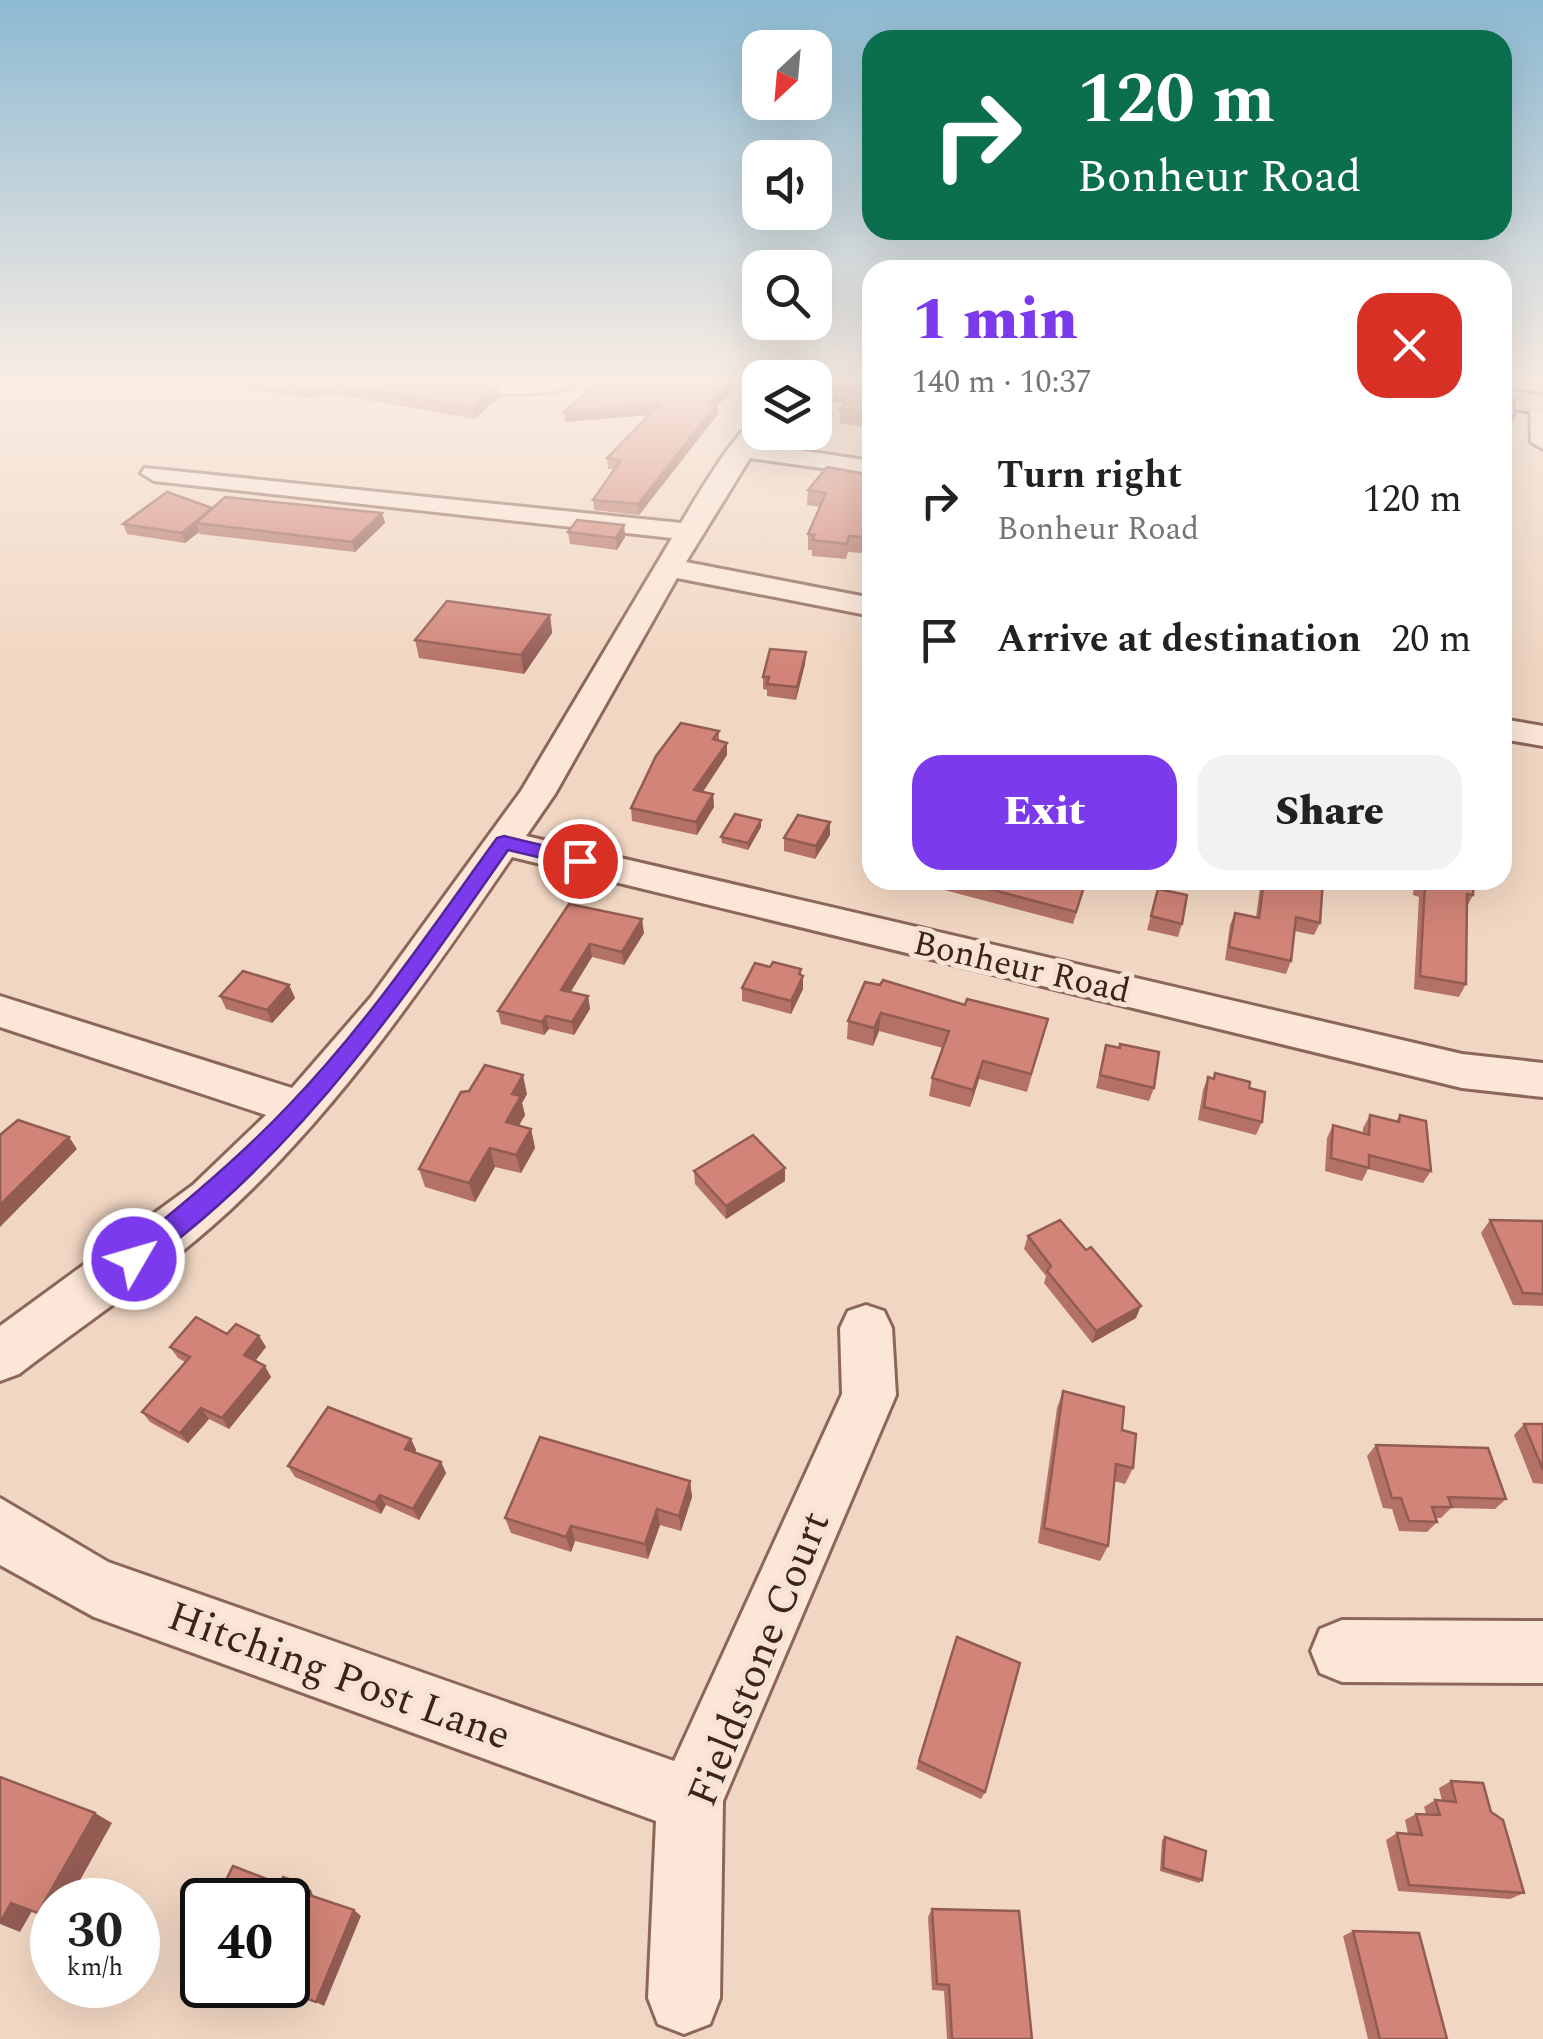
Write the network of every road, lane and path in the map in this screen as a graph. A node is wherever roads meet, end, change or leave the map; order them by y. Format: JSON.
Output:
{"nodes":[{"id":1,"x":174,"y":476,"type":"edge"},
{"id":2,"x":724,"y":476,"type":"edge"},
{"id":3,"x":690,"y":532,"type":"junction"},
{"id":4,"x":671,"y":568,"type":"junction"},
{"id":5,"x":862,"y":605,"type":"edge"},
{"id":6,"x":1512,"y":730,"type":"edge"},
{"id":7,"x":1543,"y":736,"type":"edge"},
{"id":8,"x":504,"y":842,"type":"junction"},
{"id":9,"x":0,"y":1011,"type":"edge"},
{"id":10,"x":1543,"y":1080,"type":"edge"},
{"id":11,"x":301,"y":1109,"type":"junction"},
{"id":12,"x":866,"y":1328,"type":"dead end"},
{"id":13,"x":0,"y":1357,"type":"edge"},
{"id":14,"x":0,"y":1527,"type":"edge"},
{"id":15,"x":1342,"y":1651,"type":"dead end"},
{"id":16,"x":1543,"y":1652,"type":"edge"},
{"id":17,"x":690,"y":1800,"type":"junction"},
{"id":18,"x":684,"y":1998,"type":"dead end"}],
"edges":[{"from":1,"to":3,"type":"street"},
{"from":2,"to":3,"type":"street"},
{"from":3,"to":4,"type":"street"},
{"from":4,"to":5,"type":"street"},
{"from":4,"to":8,"type":"street"},
{"from":6,"to":7,"type":"street"},
{"from":8,"to":10,"type":"street","name":"Bonheur Road"},
{"from":8,"to":11,"type":"street"},
{"from":9,"to":11,"type":"street"},
{"from":11,"to":13,"type":"street"},
{"from":12,"to":17,"type":"street","name":"Fieldstone Court"},
{"from":14,"to":17,"type":"street","name":"Hitching Post Lane"},
{"from":15,"to":16,"type":"street"},
{"from":17,"to":18,"type":"street","name":"Fieldstone Court"}]}
